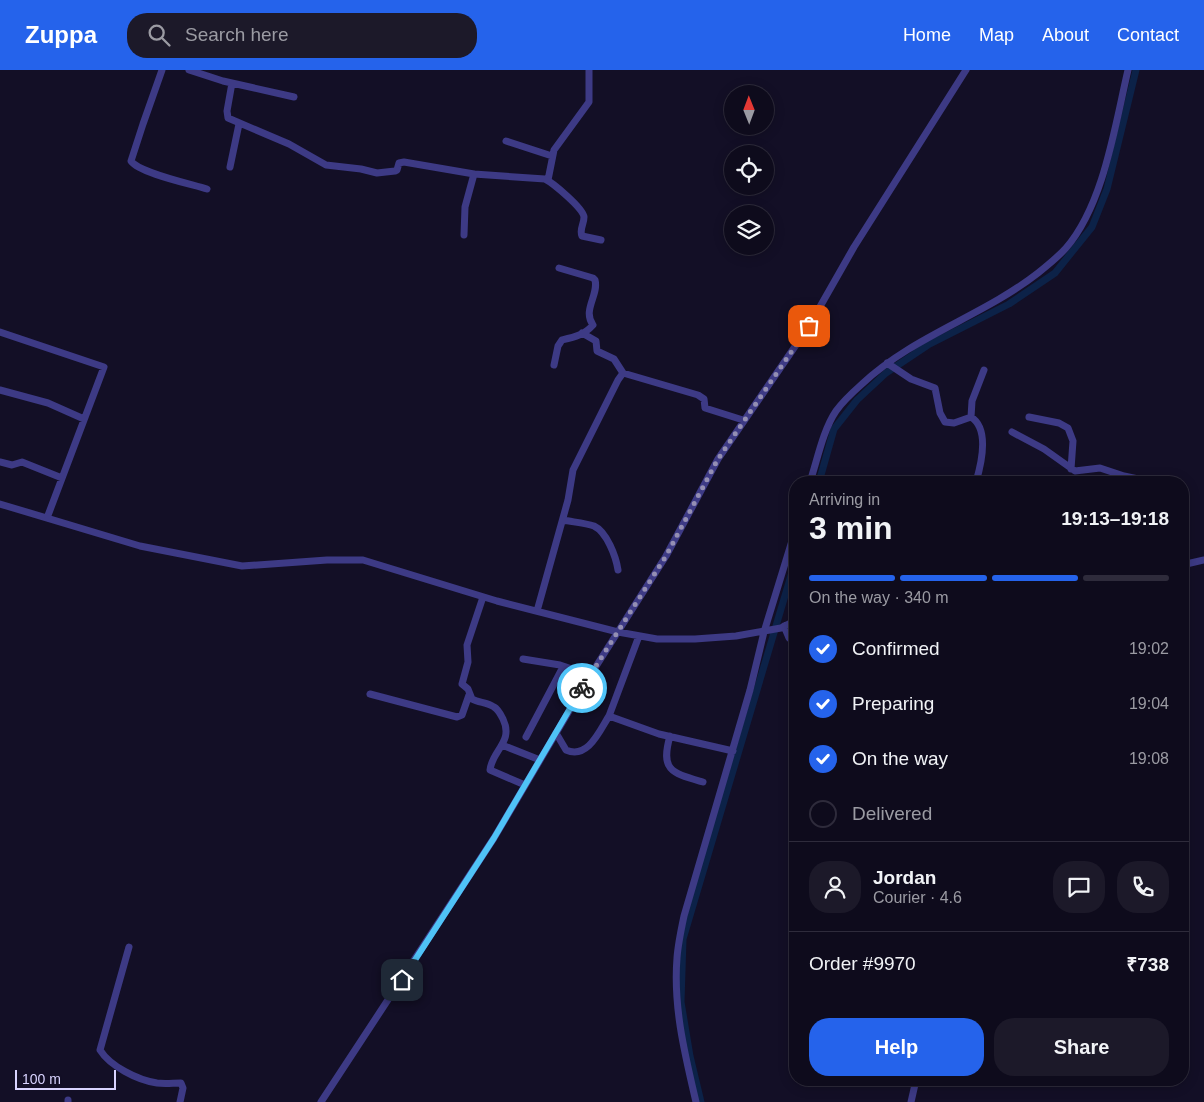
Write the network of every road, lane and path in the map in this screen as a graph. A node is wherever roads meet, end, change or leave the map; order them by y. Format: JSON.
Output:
{"nodes":[{"id":1,"x":162,"y":70,"type":"edge"},
{"id":2,"x":189,"y":70,"type":"edge"},
{"id":3,"x":589,"y":70,"type":"edge"},
{"id":4,"x":966,"y":70,"type":"edge"},
{"id":5,"x":1128,"y":70,"type":"edge"},
{"id":6,"x":232,"y":83,"type":"junction"},
{"id":7,"x":294,"y":97,"type":"dead end"},
{"id":8,"x":238,"y":124,"type":"junction"},
{"id":9,"x":506,"y":141,"type":"dead end"},
{"id":10,"x":552,"y":156,"type":"junction"},
{"id":11,"x":230,"y":166,"type":"dead end"},
{"id":12,"x":474,"y":174,"type":"junction"},
{"id":13,"x":548,"y":180,"type":"junction"},
{"id":14,"x":207,"y":189,"type":"dead end"},
{"id":15,"x":464,"y":235,"type":"dead end"},
{"id":16,"x":600,"y":240,"type":"dead end"},
{"id":17,"x":559,"y":268,"type":"dead end"},
{"id":18,"x":0,"y":332,"type":"edge"},
{"id":19,"x":582,"y":333,"type":"junction"},
{"id":20,"x":889,"y":363,"type":"junction"},
{"id":21,"x":554,"y":365,"type":"dead end"},
{"id":22,"x":984,"y":370,"type":"dead end"},
{"id":23,"x":624,"y":373,"type":"junction"},
{"id":24,"x":0,"y":390,"type":"edge"},
{"id":25,"x":971,"y":417,"type":"junction"},
{"id":26,"x":1029,"y":417,"type":"dead end"},
{"id":27,"x":84,"y":419,"type":"junction"},
{"id":28,"x":743,"y":420,"type":"junction"},
{"id":29,"x":1012,"y":432,"type":"dead end"},
{"id":30,"x":0,"y":462,"type":"edge"},
{"id":31,"x":1070,"y":469,"type":"junction"},
{"id":32,"x":812,"y":476,"type":"edge"},
{"id":33,"x":978,"y":476,"type":"edge"},
{"id":34,"x":1124,"y":476,"type":"edge"},
{"id":35,"x":62,"y":478,"type":"junction"},
{"id":36,"x":0,"y":504,"type":"edge"},
{"id":37,"x":47,"y":518,"type":"junction"},
{"id":38,"x":563,"y":520,"type":"junction"},
{"id":39,"x":789,"y":552,"type":"edge"},
{"id":40,"x":1204,"y":560,"type":"edge"},
{"id":41,"x":1189,"y":563,"type":"edge"},
{"id":42,"x":618,"y":570,"type":"dead end"},
{"id":43,"x":483,"y":597,"type":"junction"},
{"id":44,"x":537,"y":612,"type":"junction"},
{"id":45,"x":789,"y":624,"type":"edge"},
{"id":46,"x":782,"y":627,"type":"junction"},
{"id":47,"x":767,"y":630,"type":"junction"},
{"id":48,"x":618,"y":632,"type":"junction"},
{"id":49,"x":639,"y":636,"type":"junction"},
{"id":50,"x":789,"y":638,"type":"edge"},
{"id":51,"x":523,"y":659,"type":"dead end"},
{"id":52,"x":563,"y":666,"type":"junction"},
{"id":53,"x":590,"y":675,"type":"junction"},
{"id":54,"x":370,"y":694,"type":"dead end"},
{"id":55,"x":469,"y":695,"type":"junction"},
{"id":56,"x":609,"y":716,"type":"junction"},
{"id":57,"x":556,"y":733,"type":"junction"},
{"id":58,"x":670,"y":736,"type":"junction"},
{"id":59,"x":526,"y":737,"type":"dead end"},
{"id":60,"x":502,"y":746,"type":"junction"},
{"id":61,"x":733,"y":751,"type":"junction"},
{"id":62,"x":540,"y":760,"type":"junction"},
{"id":63,"x":703,"y":782,"type":"dead end"},
{"id":64,"x":525,"y":786,"type":"junction"},
{"id":65,"x":129,"y":947,"type":"dead end"},
{"id":66,"x":915,"y":1086,"type":"edge"},
{"id":67,"x":180,"y":1102,"type":"edge"},
{"id":68,"x":320,"y":1102,"type":"edge"},
{"id":69,"x":696,"y":1102,"type":"edge"},
{"id":70,"x":911,"y":1102,"type":"edge"}],
"edges":[{"from":1,"to":14,"type":"street"},
{"from":2,"to":6,"type":"street"},
{"from":3,"to":10,"type":"street"},
{"from":4,"to":28,"type":"street"},
{"from":5,"to":20,"type":"street"},
{"from":6,"to":7,"type":"street"},
{"from":6,"to":8,"type":"street"},
{"from":8,"to":11,"type":"street"},
{"from":8,"to":12,"type":"street"},
{"from":9,"to":10,"type":"street"},
{"from":10,"to":13,"type":"street"},
{"from":12,"to":13,"type":"street"},
{"from":12,"to":15,"type":"street"},
{"from":13,"to":16,"type":"street"},
{"from":17,"to":19,"type":"street"},
{"from":18,"to":27,"type":"street"},
{"from":19,"to":21,"type":"street"},
{"from":19,"to":23,"type":"street"},
{"from":20,"to":25,"type":"street"},
{"from":20,"to":32,"type":"street"},
{"from":22,"to":25,"type":"street"},
{"from":23,"to":28,"type":"street"},
{"from":23,"to":38,"type":"street"},
{"from":24,"to":27,"type":"street"},
{"from":25,"to":33,"type":"street"},
{"from":26,"to":31,"type":"street"},
{"from":27,"to":35,"type":"street"},
{"from":28,"to":48,"type":"street"},
{"from":29,"to":31,"type":"street"},
{"from":30,"to":35,"type":"street"},
{"from":31,"to":34,"type":"street"},
{"from":35,"to":37,"type":"street"},
{"from":36,"to":37,"type":"street"},
{"from":37,"to":43,"type":"street"},
{"from":38,"to":42,"type":"street"},
{"from":38,"to":44,"type":"street"},
{"from":39,"to":47,"type":"street"},
{"from":40,"to":41,"type":"street"},
{"from":43,"to":44,"type":"street"},
{"from":43,"to":55,"type":"street"},
{"from":44,"to":48,"type":"street"},
{"from":45,"to":46,"type":"street"},
{"from":46,"to":47,"type":"street"},
{"from":46,"to":50,"type":"street"},
{"from":47,"to":49,"type":"street"},
{"from":47,"to":61,"type":"street"},
{"from":48,"to":49,"type":"street"},
{"from":48,"to":53,"type":"street"},
{"from":49,"to":56,"type":"street"},
{"from":51,"to":52,"type":"street"},
{"from":52,"to":53,"type":"street"},
{"from":52,"to":59,"type":"street"},
{"from":53,"to":57,"type":"street"},
{"from":54,"to":55,"type":"street"},
{"from":55,"to":60,"type":"street"},
{"from":56,"to":57,"type":"street"},
{"from":56,"to":58,"type":"street"},
{"from":57,"to":62,"type":"street"},
{"from":58,"to":61,"type":"street"},
{"from":58,"to":63,"type":"street"},
{"from":60,"to":62,"type":"street"},
{"from":60,"to":64,"type":"street"},
{"from":61,"to":69,"type":"street"},
{"from":62,"to":64,"type":"street"},
{"from":64,"to":68,"type":"street"},
{"from":65,"to":67,"type":"street"},
{"from":66,"to":70,"type":"street"}]}
